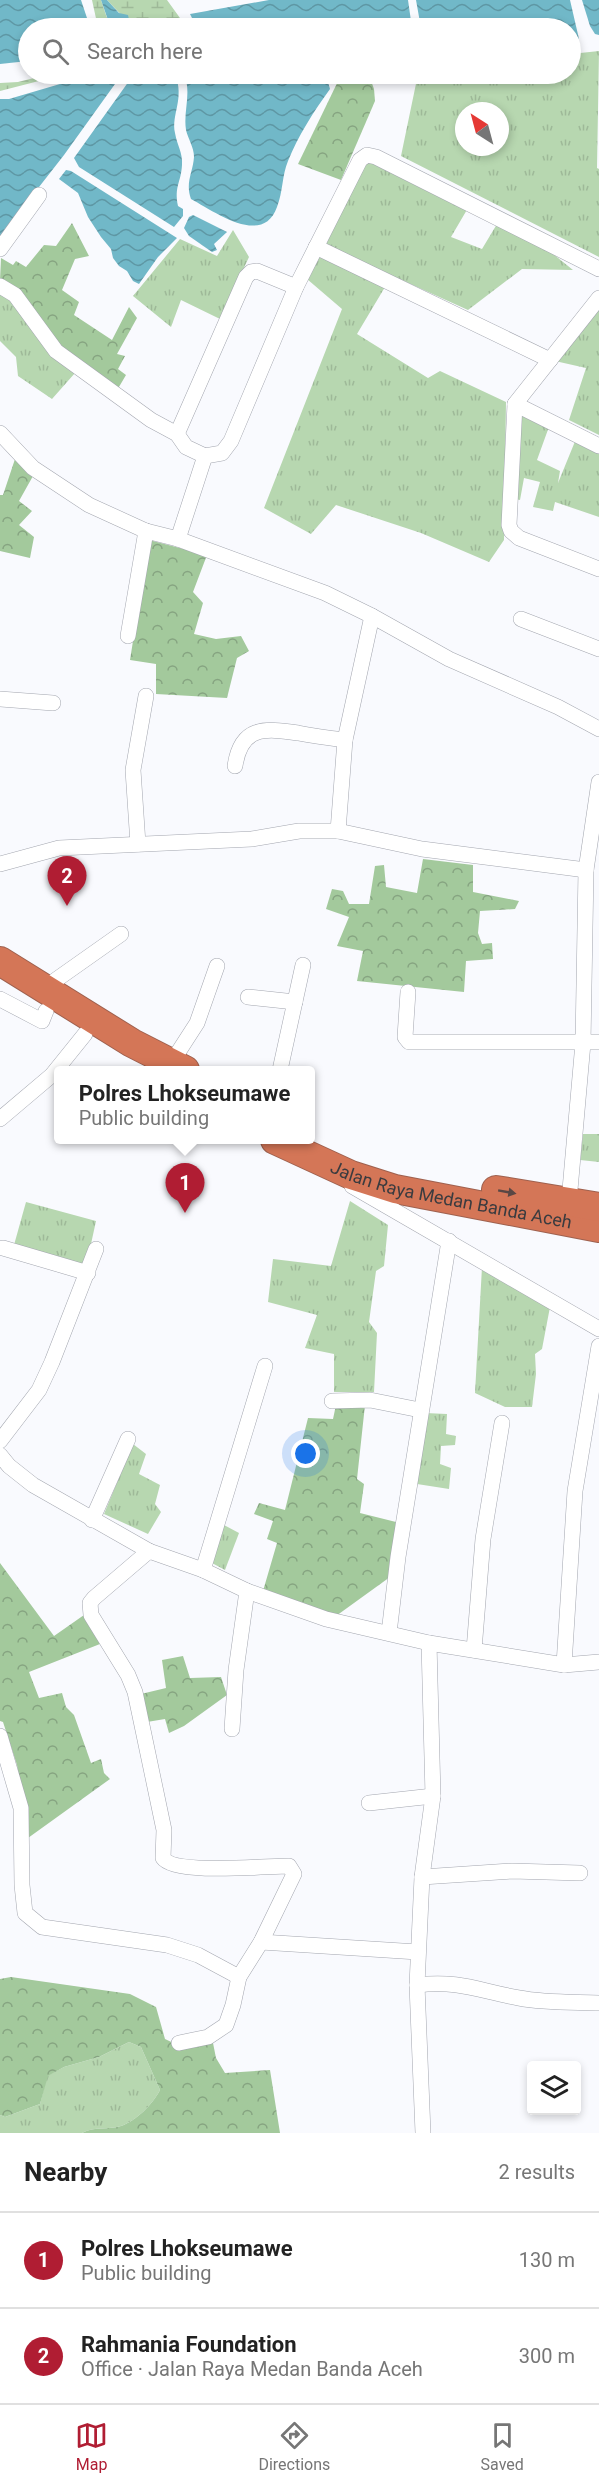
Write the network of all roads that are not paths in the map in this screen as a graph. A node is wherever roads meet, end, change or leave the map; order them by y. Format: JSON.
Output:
{"nodes":[{"id":1,"x":39,"y":195,"type":"dead end"},
{"id":2,"x":316,"y":247,"type":"junction"},
{"id":3,"x":0,"y":249,"type":"edge"},
{"id":4,"x":599,"y":269,"type":"edge"},
{"id":5,"x":0,"y":286,"type":"edge"},
{"id":6,"x":296,"y":287,"type":"junction"},
{"id":7,"x":599,"y":298,"type":"edge"},
{"id":8,"x":550,"y":360,"type":"junction"},
{"id":9,"x":515,"y":404,"type":"junction"},
{"id":10,"x":0,"y":433,"type":"edge"},
{"id":11,"x":177,"y":435,"type":"junction"},
{"id":12,"x":599,"y":446,"type":"edge"},
{"id":13,"x":205,"y":456,"type":"junction"},
{"id":14,"x":146,"y":531,"type":"junction"},
{"id":15,"x":178,"y":539,"type":"junction"},
{"id":16,"x":599,"y":569,"type":"edge"},
{"id":17,"x":372,"y":616,"type":"junction"},
{"id":18,"x":520,"y":619,"type":"dead end"},
{"id":19,"x":128,"y":636,"type":"dead end"},
{"id":20,"x":599,"y":649,"type":"edge"},
{"id":21,"x":146,"y":696,"type":"dead end"},
{"id":22,"x":0,"y":699,"type":"edge"},
{"id":23,"x":53,"y":703,"type":"dead end"},
{"id":24,"x":599,"y":729,"type":"edge"},
{"id":25,"x":345,"y":740,"type":"junction"},
{"id":26,"x":235,"y":766,"type":"dead end"},
{"id":27,"x":599,"y":782,"type":"edge"},
{"id":28,"x":338,"y":831,"type":"junction"},
{"id":29,"x":138,"y":844,"type":"junction"},
{"id":30,"x":0,"y":864,"type":"edge"},
{"id":31,"x":586,"y":870,"type":"junction"},
{"id":32,"x":121,"y":933,"type":"dead end"},
{"id":33,"x":0,"y":961,"type":"edge"},
{"id":34,"x":303,"y":965,"type":"dead end"},
{"id":35,"x":216,"y":966,"type":"dead end"},
{"id":36,"x":22,"y":992,"type":"edge"},
{"id":37,"x":408,"y":992,"type":"dead end"},
{"id":38,"x":248,"y":997,"type":"dead end"},
{"id":39,"x":295,"y":1002,"type":"junction"},
{"id":40,"x":85,"y":1034,"type":"junction"},
{"id":41,"x":599,"y":1042,"type":"edge"},
{"id":42,"x":583,"y":1043,"type":"junction"},
{"id":43,"x":59,"y":1066,"type":"edge"},
{"id":44,"x":161,"y":1066,"type":"edge"},
{"id":45,"x":164,"y":1066,"type":"edge"},
{"id":46,"x":170,"y":1066,"type":"edge"},
{"id":47,"x":281,"y":1066,"type":"edge"},
{"id":48,"x":54,"y":1073,"type":"edge"},
{"id":49,"x":0,"y":1119,"type":"edge"},
{"id":50,"x":295,"y":1144,"type":"edge"},
{"id":51,"x":315,"y":1148,"type":"edge"},
{"id":52,"x":568,"y":1201,"type":"junction"},
{"id":53,"x":599,"y":1207,"type":"edge"},
{"id":54,"x":599,"y":1228,"type":"edge"},
{"id":55,"x":449,"y":1241,"type":"junction"},
{"id":56,"x":1,"y":1247,"type":"edge"},
{"id":57,"x":96,"y":1249,"type":"dead end"},
{"id":58,"x":0,"y":1263,"type":"edge"},
{"id":59,"x":88,"y":1274,"type":"junction"},
{"id":60,"x":599,"y":1329,"type":"edge"},
{"id":61,"x":599,"y":1347,"type":"edge"},
{"id":62,"x":265,"y":1366,"type":"dead end"},
{"id":63,"x":332,"y":1401,"type":"dead end"},
{"id":64,"x":420,"y":1410,"type":"junction"},
{"id":65,"x":502,"y":1423,"type":"dead end"},
{"id":66,"x":128,"y":1439,"type":"dead end"},
{"id":67,"x":0,"y":1441,"type":"edge"},
{"id":68,"x":0,"y":1455,"type":"edge"},
{"id":69,"x":92,"y":1520,"type":"junction"},
{"id":70,"x":149,"y":1551,"type":"junction"},
{"id":71,"x":203,"y":1570,"type":"junction"},
{"id":72,"x":247,"y":1591,"type":"junction"},
{"id":73,"x":389,"y":1633,"type":"junction"},
{"id":74,"x":429,"y":1643,"type":"junction"},
{"id":75,"x":474,"y":1650,"type":"junction"},
{"id":76,"x":599,"y":1662,"type":"edge"},
{"id":77,"x":564,"y":1665,"type":"junction"},
{"id":78,"x":232,"y":1729,"type":"dead end"},
{"id":79,"x":0,"y":1736,"type":"edge"},
{"id":80,"x":433,"y":1796,"type":"junction"},
{"id":81,"x":369,"y":1803,"type":"dead end"},
{"id":82,"x":580,"y":1873,"type":"dead end"},
{"id":83,"x":422,"y":1877,"type":"junction"},
{"id":84,"x":261,"y":1942,"type":"junction"},
{"id":85,"x":418,"y":1952,"type":"junction"},
{"id":86,"x":239,"y":1977,"type":"junction"},
{"id":87,"x":417,"y":1985,"type":"junction"},
{"id":88,"x":599,"y":2003,"type":"edge"},
{"id":89,"x":179,"y":2043,"type":"dead end"},
{"id":90,"x":423,"y":2133,"type":"edge"}],
"edges":[{"from":1,"to":3,"type":"street"},
{"from":2,"to":4,"type":"street"},
{"from":2,"to":6,"type":"street"},
{"from":2,"to":8,"type":"street"},
{"from":5,"to":11,"type":"street"},
{"from":6,"to":11,"type":"street"},
{"from":6,"to":13,"type":"street"},
{"from":7,"to":8,"type":"street"},
{"from":8,"to":9,"type":"street"},
{"from":9,"to":12,"type":"street"},
{"from":9,"to":16,"type":"street"},
{"from":10,"to":14,"type":"street"},
{"from":11,"to":13,"type":"street"},
{"from":13,"to":15,"type":"street"},
{"from":14,"to":15,"type":"street"},
{"from":14,"to":19,"type":"street"},
{"from":15,"to":17,"type":"street"},
{"from":17,"to":24,"type":"street"},
{"from":17,"to":25,"type":"street"},
{"from":18,"to":20,"type":"street"},
{"from":21,"to":29,"type":"street"},
{"from":22,"to":23,"type":"street"},
{"from":25,"to":26,"type":"street"},
{"from":25,"to":28,"type":"street"},
{"from":27,"to":31,"type":"street"},
{"from":28,"to":29,"type":"street"},
{"from":28,"to":31,"type":"street"},
{"from":29,"to":30,"type":"street"},
{"from":31,"to":42,"type":"street"},
{"from":32,"to":36,"type":"street"},
{"from":33,"to":36,"type":"highway"},
{"from":34,"to":39,"type":"street"},
{"from":35,"to":46,"type":"street"},
{"from":36,"to":40,"type":"highway"},
{"from":36,"to":45,"type":"highway"},
{"from":37,"to":42,"type":"street"},
{"from":38,"to":39,"type":"street"},
{"from":39,"to":47,"type":"street"},
{"from":40,"to":43,"type":"street"},
{"from":40,"to":44,"type":"highway"},
{"from":41,"to":42,"type":"street"},
{"from":42,"to":52,"type":"street"},
{"from":48,"to":49,"type":"street"},
{"from":50,"to":51,"type":"highway","name":"Jalan Raya Medan Banda Aceh"},
{"from":51,"to":52,"type":"highway","name":"Jalan Raya Medan Banda Aceh","one_way":true},
{"from":51,"to":54,"type":"highway","name":"Jalan Raya Medan Banda Aceh"},
{"from":51,"to":55,"type":"street"},
{"from":52,"to":53,"type":"highway","name":"Jalan Raya Medan Banda Aceh"},
{"from":55,"to":60,"type":"street"},
{"from":55,"to":64,"type":"street"},
{"from":56,"to":58,"type":"street"},
{"from":56,"to":59,"type":"street"},
{"from":57,"to":59,"type":"street"},
{"from":59,"to":67,"type":"street"},
{"from":61,"to":77,"type":"street"},
{"from":62,"to":71,"type":"street"},
{"from":63,"to":64,"type":"street"},
{"from":64,"to":73,"type":"street"},
{"from":65,"to":75,"type":"street"},
{"from":66,"to":69,"type":"street"},
{"from":68,"to":69,"type":"street"},
{"from":69,"to":70,"type":"street"},
{"from":70,"to":71,"type":"street"},
{"from":70,"to":84,"type":"street"},
{"from":71,"to":72,"type":"street"},
{"from":72,"to":73,"type":"street"},
{"from":72,"to":78,"type":"street"},
{"from":73,"to":74,"type":"street"},
{"from":74,"to":75,"type":"street"},
{"from":74,"to":80,"type":"street"},
{"from":75,"to":77,"type":"street"},
{"from":76,"to":77,"type":"street"},
{"from":79,"to":86,"type":"street"},
{"from":80,"to":81,"type":"street"},
{"from":80,"to":83,"type":"street"},
{"from":82,"to":83,"type":"street"},
{"from":83,"to":85,"type":"street"},
{"from":84,"to":85,"type":"street"},
{"from":84,"to":86,"type":"street"},
{"from":85,"to":87,"type":"street"},
{"from":86,"to":89,"type":"street"},
{"from":87,"to":88,"type":"street"},
{"from":87,"to":90,"type":"street"}]}
